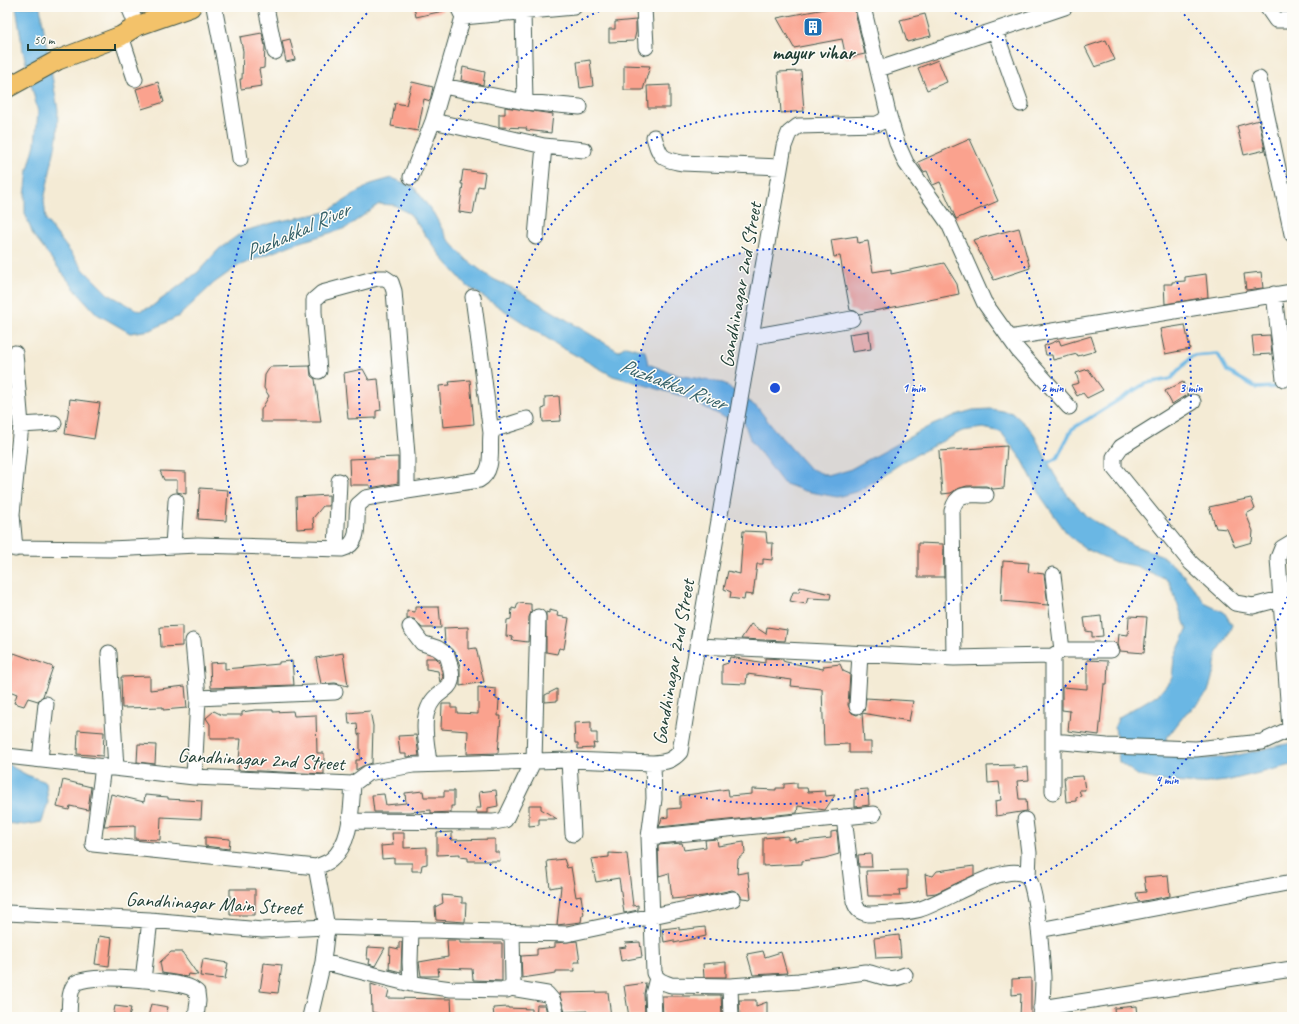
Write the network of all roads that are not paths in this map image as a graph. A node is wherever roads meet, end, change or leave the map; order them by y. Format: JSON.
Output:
{"nodes":[{"id":1,"x":129,"y":7,"type":"edge"},
{"id":2,"x":191,"y":7,"type":"edge"},
{"id":3,"x":214,"y":7,"type":"edge"},
{"id":4,"x":266,"y":7,"type":"edge"},
{"id":5,"x":574,"y":7,"type":"edge"},
{"id":6,"x":644,"y":7,"type":"edge"},
{"id":7,"x":863,"y":7,"type":"edge"},
{"id":8,"x":1065,"y":7,"type":"edge"},
{"id":9,"x":1267,"y":7,"type":"edge"},
{"id":10,"x":461,"y":12,"type":"edge"},
{"id":11,"x":523,"y":12,"type":"junction"},
{"id":12,"x":1292,"y":20,"type":"edge"},
{"id":13,"x":137,"y":26,"type":"junction"},
{"id":14,"x":995,"y":31,"type":"junction"},
{"id":15,"x":121,"y":36,"type":"junction"},
{"id":16,"x":646,"y":47,"type":"dead end"},
{"id":17,"x":274,"y":52,"type":"dead end"},
{"id":18,"x":879,"y":69,"type":"junction"},
{"id":19,"x":135,"y":79,"type":"dead end"},
{"id":20,"x":1259,"y":79,"type":"dead end"},
{"id":21,"x":10,"y":86,"type":"edge"},
{"id":22,"x":443,"y":86,"type":"junction"},
{"id":23,"x":525,"y":102,"type":"junction"},
{"id":24,"x":1021,"y":104,"type":"dead end"},
{"id":25,"x":580,"y":107,"type":"dead end"},
{"id":26,"x":888,"y":113,"type":"junction"},
{"id":27,"x":433,"y":121,"type":"junction"},
{"id":28,"x":654,"y":137,"type":"dead end"},
{"id":29,"x":544,"y":146,"type":"junction"},
{"id":30,"x":584,"y":150,"type":"dead end"},
{"id":31,"x":240,"y":159,"type":"dead end"},
{"id":32,"x":780,"y":167,"type":"junction"},
{"id":33,"x":411,"y":177,"type":"dead end"},
{"id":34,"x":1292,"y":234,"type":"edge"},
{"id":35,"x":536,"y":237,"type":"dead end"},
{"id":36,"x":1292,"y":292,"type":"edge"},
{"id":37,"x":1274,"y":294,"type":"junction"},
{"id":38,"x":473,"y":297,"type":"dead end"},
{"id":39,"x":852,"y":319,"type":"dead end"},
{"id":40,"x":751,"y":338,"type":"junction"},
{"id":41,"x":1009,"y":338,"type":"junction"},
{"id":42,"x":15,"y":353,"type":"dead end"},
{"id":43,"x":320,"y":371,"type":"dead end"},
{"id":44,"x":1284,"y":379,"type":"dead end"},
{"id":45,"x":1193,"y":402,"type":"dead end"},
{"id":46,"x":1069,"y":407,"type":"dead end"},
{"id":47,"x":527,"y":419,"type":"dead end"},
{"id":48,"x":54,"y":423,"type":"dead end"},
{"id":49,"x":21,"y":425,"type":"junction"},
{"id":50,"x":491,"y":433,"type":"junction"},
{"id":51,"x":339,"y":481,"type":"dead end"},
{"id":52,"x":407,"y":491,"type":"junction"},
{"id":53,"x":986,"y":495,"type":"dead end"},
{"id":54,"x":176,"y":501,"type":"dead end"},
{"id":55,"x":1292,"y":542,"type":"edge"},
{"id":56,"x":173,"y":545,"type":"junction"},
{"id":57,"x":11,"y":548,"type":"edge"},
{"id":58,"x":336,"y":549,"type":"junction"},
{"id":59,"x":1053,"y":575,"type":"dead end"},
{"id":60,"x":1280,"y":599,"type":"junction"},
{"id":61,"x":538,"y":617,"type":"dead end"},
{"id":62,"x":410,"y":627,"type":"dead end"},
{"id":63,"x":193,"y":641,"type":"dead end"},
{"id":64,"x":697,"y":646,"type":"junction"},
{"id":65,"x":1111,"y":650,"type":"dead end"},
{"id":66,"x":109,"y":653,"type":"dead end"},
{"id":67,"x":1058,"y":653,"type":"junction"},
{"id":68,"x":860,"y":654,"type":"junction"},
{"id":69,"x":954,"y":658,"type":"junction"},
{"id":70,"x":1288,"y":667,"type":"edge"},
{"id":71,"x":335,"y":692,"type":"dead end"},
{"id":72,"x":198,"y":698,"type":"junction"},
{"id":73,"x":46,"y":704,"type":"dead end"},
{"id":74,"x":857,"y":706,"type":"dead end"},
{"id":75,"x":1053,"y":741,"type":"junction"},
{"id":76,"x":7,"y":756,"type":"edge"},
{"id":77,"x":40,"y":759,"type":"junction"},
{"id":78,"x":534,"y":760,"type":"junction"},
{"id":79,"x":569,"y":760,"type":"junction"},
{"id":80,"x":654,"y":763,"type":"junction"},
{"id":81,"x":430,"y":764,"type":"junction"},
{"id":82,"x":110,"y":767,"type":"junction"},
{"id":83,"x":194,"y":777,"type":"junction"},
{"id":84,"x":353,"y":784,"type":"junction"},
{"id":85,"x":1053,"y":792,"type":"dead end"},
{"id":86,"x":874,"y":814,"type":"dead end"},
{"id":87,"x":844,"y":817,"type":"junction"},
{"id":88,"x":1025,"y":820,"type":"dead end"},
{"id":89,"x":350,"y":821,"type":"junction"},
{"id":90,"x":573,"y":834,"type":"dead end"},
{"id":91,"x":650,"y":836,"type":"junction"},
{"id":92,"x":316,"y":867,"type":"junction"},
{"id":93,"x":1028,"y":877,"type":"junction"},
{"id":94,"x":1292,"y":882,"type":"edge"},
{"id":95,"x":733,"y":899,"type":"dead end"},
{"id":96,"x":7,"y":913,"type":"edge"},
{"id":97,"x":652,"y":916,"type":"junction"},
{"id":98,"x":150,"y":920,"type":"junction"},
{"id":99,"x":327,"y":927,"type":"junction"},
{"id":100,"x":411,"y":930,"type":"junction"},
{"id":101,"x":1039,"y":930,"type":"junction"},
{"id":102,"x":512,"y":933,"type":"junction"},
{"id":103,"x":322,"y":962,"type":"junction"},
{"id":104,"x":1292,"y":969,"type":"edge"},
{"id":105,"x":905,"y":975,"type":"dead end"},
{"id":106,"x":657,"y":978,"type":"junction"},
{"id":107,"x":143,"y":980,"type":"junction"},
{"id":108,"x":411,"y":984,"type":"junction"},
{"id":109,"x":730,"y":986,"type":"junction"},
{"id":110,"x":511,"y":988,"type":"junction"},
{"id":111,"x":1041,"y":1012,"type":"edge"},
{"id":112,"x":69,"y":1017,"type":"edge"},
{"id":113,"x":196,"y":1017,"type":"edge"},
{"id":114,"x":310,"y":1017,"type":"edge"},
{"id":115,"x":557,"y":1017,"type":"edge"},
{"id":116,"x":654,"y":1017,"type":"edge"},
{"id":117,"x":731,"y":1017,"type":"edge"}],
"edges":[{"from":1,"to":13,"type":"street"},
{"from":2,"to":13,"type":"main road"},
{"from":3,"to":31,"type":"street"},
{"from":4,"to":17,"type":"street"},
{"from":5,"to":11,"type":"street"},
{"from":6,"to":16,"type":"street"},
{"from":7,"to":18,"type":"street"},
{"from":8,"to":14,"type":"street"},
{"from":9,"to":12,"type":"street"},
{"from":10,"to":11,"type":"street"},
{"from":10,"to":22,"type":"street"},
{"from":11,"to":23,"type":"street"},
{"from":13,"to":15,"type":"main road"},
{"from":14,"to":18,"type":"street"},
{"from":14,"to":24,"type":"street"},
{"from":15,"to":19,"type":"street"},
{"from":15,"to":21,"type":"main road"},
{"from":18,"to":26,"type":"street"},
{"from":20,"to":34,"type":"street"},
{"from":22,"to":23,"type":"street"},
{"from":22,"to":27,"type":"street"},
{"from":23,"to":25,"type":"street"},
{"from":26,"to":32,"type":"street","name":"Gandhinagar 2nd Street"},
{"from":26,"to":41,"type":"street"},
{"from":27,"to":29,"type":"street"},
{"from":27,"to":33,"type":"street"},
{"from":28,"to":32,"type":"street"},
{"from":29,"to":30,"type":"street"},
{"from":29,"to":35,"type":"street"},
{"from":32,"to":40,"type":"street","name":"Gandhinagar 2nd Street"},
{"from":36,"to":37,"type":"street"},
{"from":37,"to":41,"type":"street"},
{"from":37,"to":44,"type":"street"},
{"from":38,"to":50,"type":"street"},
{"from":39,"to":40,"type":"street"},
{"from":40,"to":64,"type":"street","name":"Gandhinagar 2nd Street"},
{"from":41,"to":46,"type":"street"},
{"from":42,"to":49,"type":"street"},
{"from":43,"to":52,"type":"street"},
{"from":45,"to":60,"type":"street"},
{"from":47,"to":50,"type":"street"},
{"from":48,"to":49,"type":"street"},
{"from":49,"to":57,"type":"street"},
{"from":50,"to":52,"type":"street"},
{"from":51,"to":58,"type":"street"},
{"from":52,"to":58,"type":"street"},
{"from":53,"to":69,"type":"street"},
{"from":54,"to":56,"type":"street"},
{"from":55,"to":60,"type":"street"},
{"from":56,"to":57,"type":"street"},
{"from":56,"to":58,"type":"street"},
{"from":59,"to":67,"type":"street"},
{"from":60,"to":70,"type":"street"},
{"from":61,"to":78,"type":"street"},
{"from":62,"to":81,"type":"street"},
{"from":63,"to":72,"type":"street"},
{"from":64,"to":68,"type":"street"},
{"from":64,"to":80,"type":"street","name":"Gandhinagar 2nd Street"},
{"from":65,"to":67,"type":"street"},
{"from":66,"to":82,"type":"street"},
{"from":67,"to":69,"type":"street"},
{"from":67,"to":75,"type":"street"},
{"from":68,"to":69,"type":"street"},
{"from":68,"to":74,"type":"street"},
{"from":70,"to":75,"type":"street"},
{"from":71,"to":72,"type":"street"},
{"from":72,"to":83,"type":"street"},
{"from":73,"to":77,"type":"street"},
{"from":75,"to":85,"type":"street"},
{"from":76,"to":77,"type":"street","name":"Gandhinagar 2nd Street"},
{"from":77,"to":82,"type":"street","name":"Gandhinagar 2nd Street"},
{"from":78,"to":79,"type":"street","name":"Gandhinagar 2nd Street"},
{"from":78,"to":81,"type":"street","name":"Gandhinagar 2nd Street"},
{"from":78,"to":89,"type":"street"},
{"from":79,"to":80,"type":"street","name":"Gandhinagar 2nd Street"},
{"from":79,"to":90,"type":"street"},
{"from":80,"to":91,"type":"street"},
{"from":81,"to":84,"type":"street","name":"Gandhinagar 2nd Street"},
{"from":82,"to":83,"type":"street","name":"Gandhinagar 2nd Street"},
{"from":82,"to":92,"type":"street"},
{"from":83,"to":84,"type":"street","name":"Gandhinagar 2nd Street"},
{"from":84,"to":89,"type":"street"},
{"from":86,"to":87,"type":"street"},
{"from":87,"to":91,"type":"street"},
{"from":87,"to":93,"type":"street"},
{"from":88,"to":93,"type":"street"},
{"from":89,"to":92,"type":"street"},
{"from":91,"to":97,"type":"street"},
{"from":92,"to":99,"type":"street"},
{"from":93,"to":101,"type":"street"},
{"from":94,"to":101,"type":"street"},
{"from":95,"to":97,"type":"street"},
{"from":96,"to":98,"type":"street","name":"Gandhinagar Main Street"},
{"from":97,"to":102,"type":"street"},
{"from":97,"to":106,"type":"street"},
{"from":98,"to":99,"type":"street","name":"Gandhinagar Main Street"},
{"from":98,"to":107,"type":"street"},
{"from":99,"to":100,"type":"street"},
{"from":99,"to":103,"type":"street","name":"Gandhinagar Main Street"},
{"from":100,"to":102,"type":"street"},
{"from":100,"to":108,"type":"street"},
{"from":101,"to":111,"type":"street"},
{"from":102,"to":110,"type":"street"},
{"from":103,"to":108,"type":"street"},
{"from":103,"to":114,"type":"street","name":"Gandhinagar Main Street"},
{"from":104,"to":111,"type":"street"},
{"from":105,"to":109,"type":"street"},
{"from":106,"to":109,"type":"street"},
{"from":106,"to":116,"type":"street"},
{"from":107,"to":112,"type":"street"},
{"from":107,"to":113,"type":"street"},
{"from":108,"to":110,"type":"street"},
{"from":109,"to":117,"type":"street"},
{"from":110,"to":115,"type":"street"}]}
